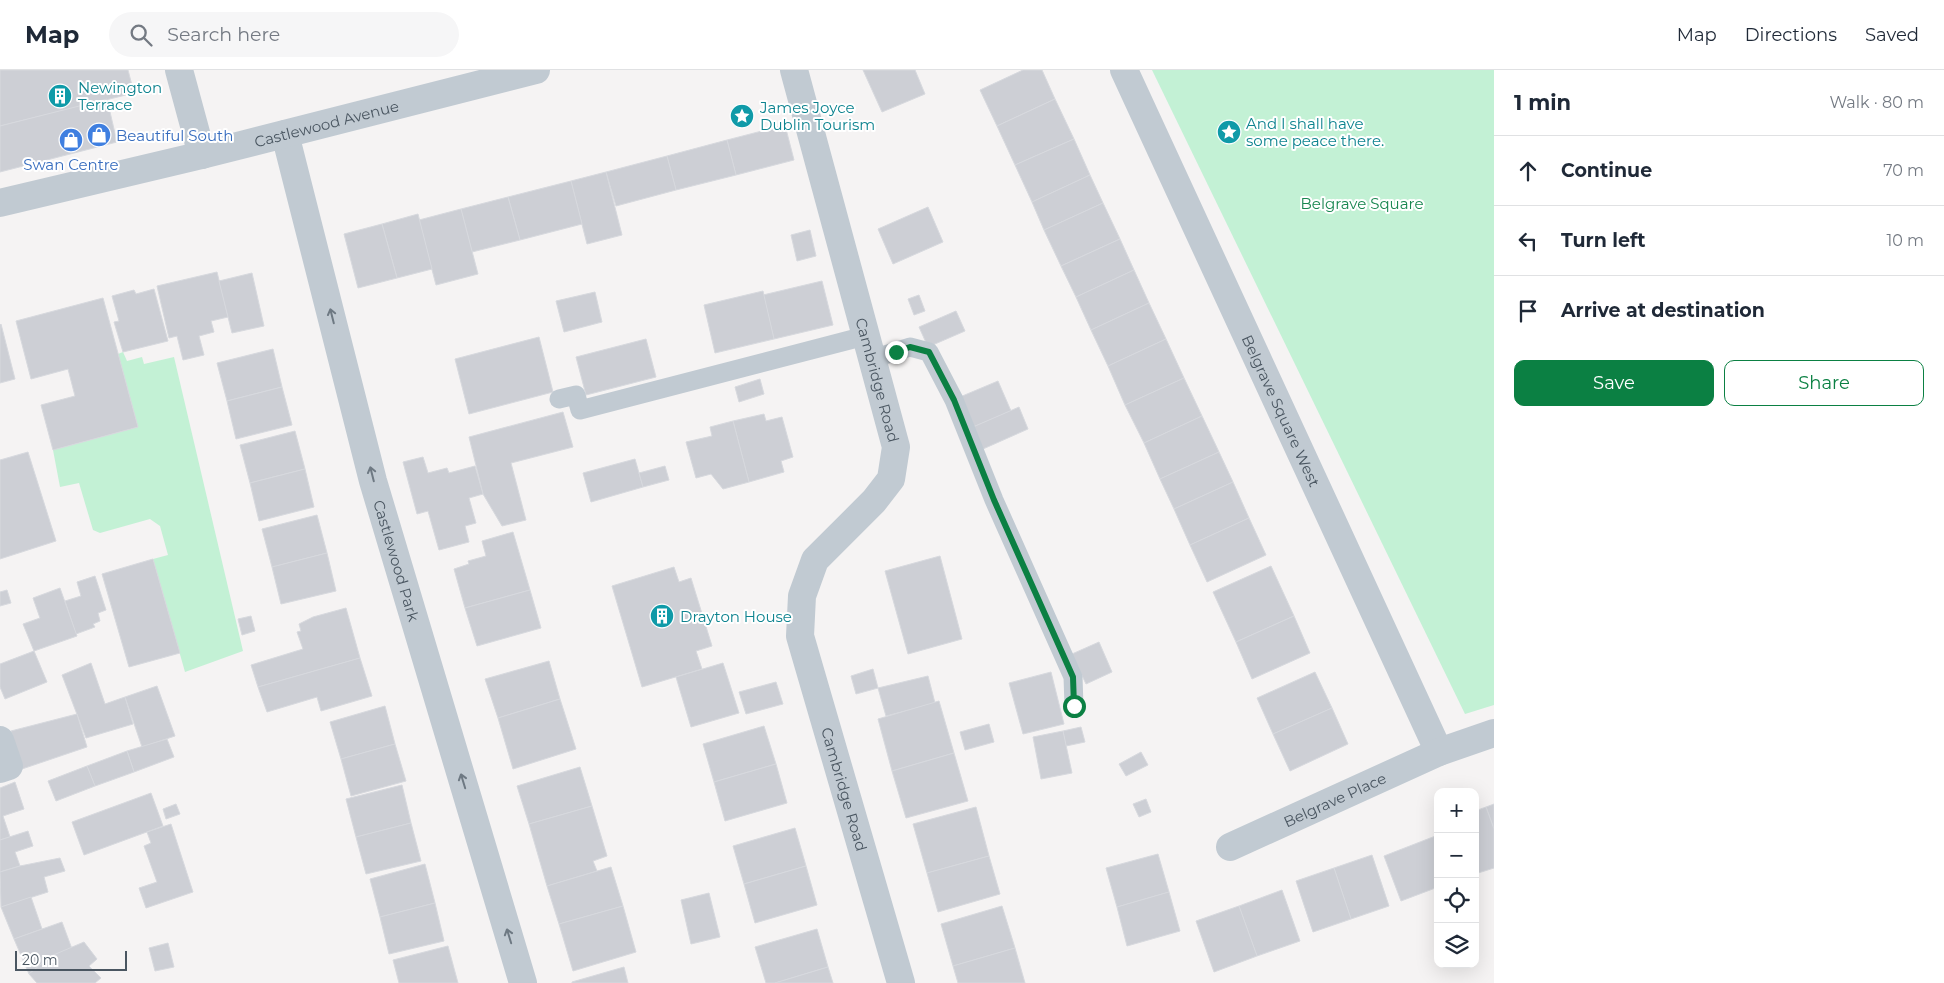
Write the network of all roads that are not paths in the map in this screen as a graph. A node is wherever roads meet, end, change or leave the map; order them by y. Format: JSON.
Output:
{"nodes":[{"id":1,"x":179,"y":70,"type":"edge"},
{"id":2,"x":536,"y":70,"type":"edge"},
{"id":3,"x":794,"y":70,"type":"edge"},
{"id":4,"x":1124,"y":70,"type":"edge"},
{"id":5,"x":285,"y":134,"type":"junction"},
{"id":6,"x":202,"y":156,"type":"junction"},
{"id":7,"x":0,"y":203,"type":"edge"},
{"id":8,"x":869,"y":347,"type":"junction"},
{"id":9,"x":559,"y":399,"type":"dead end"},
{"id":10,"x":1074,"y":706,"type":"dead end"},
{"id":11,"x":1494,"y":733,"type":"edge"},
{"id":12,"x":0,"y":740,"type":"edge"},
{"id":13,"x":1439,"y":752,"type":"junction"},
{"id":14,"x":0,"y":769,"type":"edge"},
{"id":15,"x":1230,"y":847,"type":"dead end"},
{"id":16,"x":523,"y":983,"type":"edge"},
{"id":17,"x":901,"y":983,"type":"edge"}],
"edges":[{"from":1,"to":6,"type":"street"},
{"from":2,"to":5,"type":"street","name":"Castlewood Avenue"},
{"from":3,"to":8,"type":"street","name":"Cambridge Road"},
{"from":4,"to":13,"type":"street","name":"Belgrave Square West"},
{"from":5,"to":6,"type":"street","name":"Castlewood Avenue"},
{"from":16,"to":5,"type":"street","name":"Castlewood Park","one_way":true},
{"from":6,"to":7,"type":"street","name":"Castlewood Avenue"},
{"from":8,"to":9,"type":"lane"},
{"from":8,"to":10,"type":"lane"},
{"from":8,"to":17,"type":"street","name":"Cambridge Road"},
{"from":11,"to":13,"type":"street","name":"Belgrave Place"},
{"from":12,"to":14,"type":"street"},
{"from":13,"to":15,"type":"street","name":"Belgrave Place"}]}
